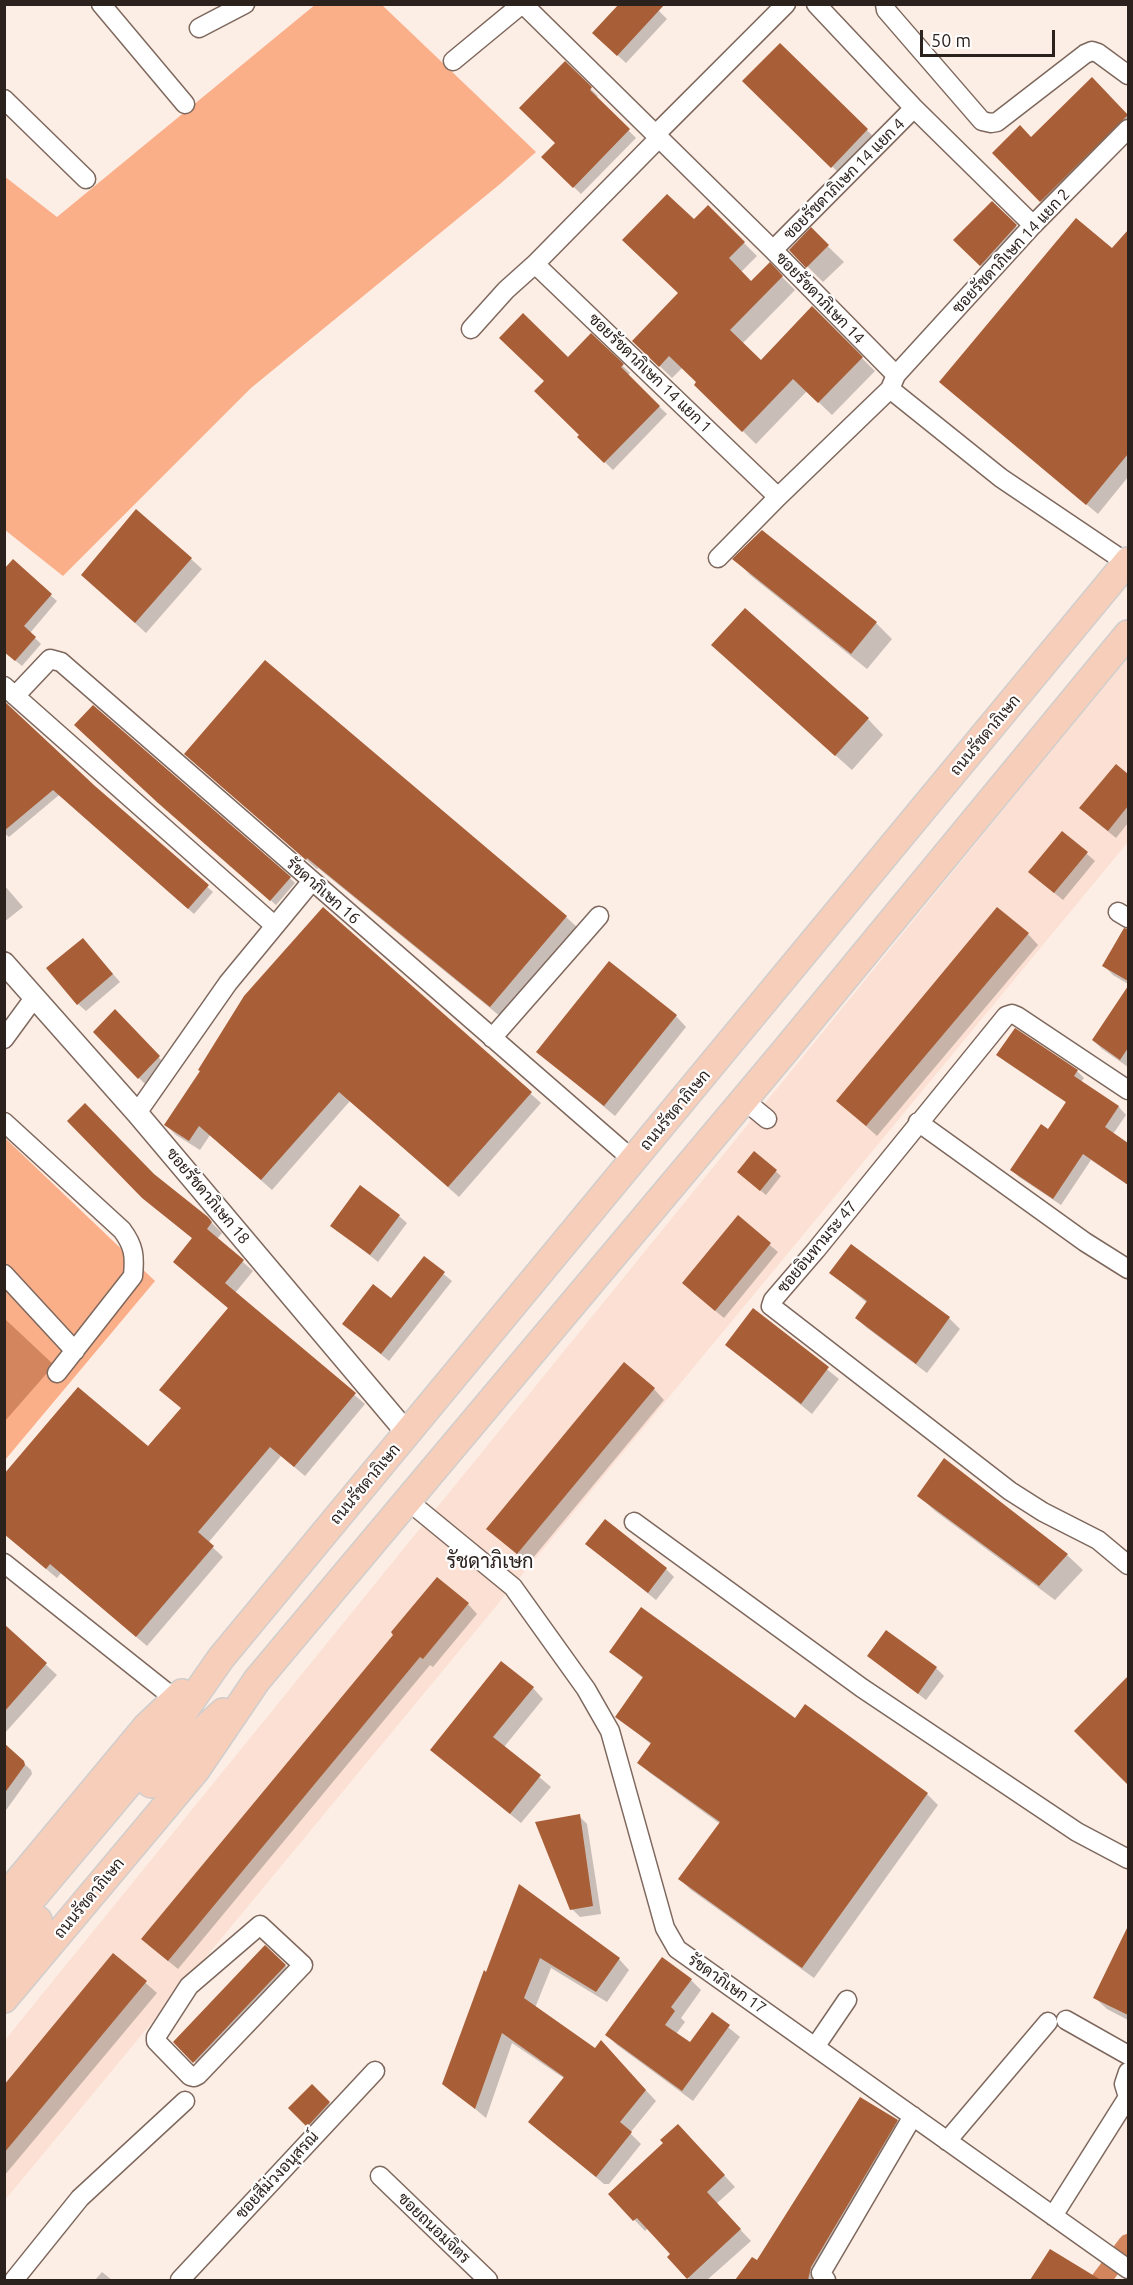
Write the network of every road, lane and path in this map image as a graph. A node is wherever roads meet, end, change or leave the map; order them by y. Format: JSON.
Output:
{"nodes":[{"id":1,"x":101,"y":4,"type":"edge"},
{"id":2,"x":245,"y":4,"type":"edge"},
{"id":3,"x":523,"y":4,"type":"edge"},
{"id":4,"x":786,"y":4,"type":"edge"},
{"id":5,"x":816,"y":4,"type":"edge"},
{"id":6,"x":885,"y":4,"type":"edge"},
{"id":7,"x":200,"y":28,"type":"dead end"},
{"id":8,"x":453,"y":61,"type":"dead end"},
{"id":9,"x":1128,"y":75,"type":"edge"},
{"id":10,"x":4,"y":99,"type":"edge"},
{"id":11,"x":185,"y":104,"type":"dead end"},
{"id":12,"x":914,"y":108,"type":"junction"},
{"id":13,"x":1128,"y":129,"type":"edge"},
{"id":14,"x":656,"y":137,"type":"junction"},
{"id":15,"x":86,"y":179,"type":"dead end"},
{"id":16,"x":1033,"y":225,"type":"junction"},
{"id":17,"x":773,"y":250,"type":"junction"},
{"id":18,"x":535,"y":264,"type":"junction"},
{"id":19,"x":471,"y":329,"type":"dead end"},
{"id":20,"x":893,"y":382,"type":"junction"},
{"id":21,"x":778,"y":497,"type":"junction"},
{"id":22,"x":718,"y":558,"type":"dead end"},
{"id":23,"x":1128,"y":562,"type":"edge"},
{"id":24,"x":1124,"y":646,"type":"edge"},
{"id":25,"x":10,"y":691,"type":"edge"},
{"id":26,"x":312,"y":881,"type":"junction"},
{"id":27,"x":599,"y":916,"type":"dead end"},
{"id":28,"x":274,"y":925,"type":"junction"},
{"id":29,"x":4,"y":963,"type":"edge"},
{"id":30,"x":34,"y":998,"type":"junction"},
{"id":31,"x":492,"y":1038,"type":"junction"},
{"id":32,"x":4,"y":1039,"type":"edge"},
{"id":33,"x":1128,"y":1090,"type":"edge"},
{"id":34,"x":744,"y":1100,"type":"junction"},
{"id":35,"x":136,"y":1113,"type":"junction"},
{"id":36,"x":767,"y":1119,"type":"dead end"},
{"id":37,"x":4,"y":1122,"type":"edge"},
{"id":38,"x":918,"y":1122,"type":"junction"},
{"id":39,"x":633,"y":1160,"type":"junction"},
{"id":40,"x":1128,"y":1269,"type":"edge"},
{"id":41,"x":4,"y":1274,"type":"edge"},
{"id":42,"x":75,"y":1351,"type":"junction"},
{"id":43,"x":57,"y":1373,"type":"dead end"},
{"id":44,"x":406,"y":1433,"type":"junction"},
{"id":45,"x":407,"y":1500,"type":"junction"},
{"id":46,"x":634,"y":1522,"type":"dead end"},
{"id":47,"x":4,"y":1563,"type":"edge"},
{"id":48,"x":1128,"y":1565,"type":"edge"},
{"id":49,"x":220,"y":1658,"type":"junction"},
{"id":50,"x":257,"y":1680,"type":"junction"},
{"id":51,"x":175,"y":1699,"type":"junction"},
{"id":52,"x":1128,"y":1859,"type":"edge"},
{"id":53,"x":4,"y":1898,"type":"edge"},
{"id":54,"x":4,"y":1932,"type":"edge"},
{"id":55,"x":4,"y":1961,"type":"edge"},
{"id":56,"x":183,"y":1982,"type":"joint"},
{"id":57,"x":4,"y":1999,"type":"edge"},
{"id":58,"x":847,"y":2000,"type":"dead end"},
{"id":59,"x":815,"y":2047,"type":"junction"},
{"id":60,"x":1128,"y":2055,"type":"edge"},
{"id":61,"x":375,"y":2071,"type":"dead end"},
{"id":62,"x":1128,"y":2072,"type":"edge"},
{"id":63,"x":185,"y":2101,"type":"dead end"},
{"id":64,"x":913,"y":2116,"type":"junction"},
{"id":65,"x":947,"y":2141,"type":"junction"},
{"id":66,"x":380,"y":2175,"type":"dead end"},
{"id":67,"x":1053,"y":2216,"type":"junction"},
{"id":68,"x":1128,"y":2269,"type":"edge"},
{"id":69,"x":14,"y":2280,"type":"edge"},
{"id":70,"x":180,"y":2280,"type":"edge"},
{"id":71,"x":488,"y":2280,"type":"edge"},
{"id":72,"x":826,"y":2280,"type":"edge"}],
"edges":[{"from":1,"to":11,"type":"street"},
{"from":2,"to":7,"type":"street"},
{"from":3,"to":8,"type":"street"},
{"from":3,"to":14,"type":"street","name":"ซอยรัชดาภิเษก 14"},
{"from":4,"to":14,"type":"street"},
{"from":5,"to":12,"type":"street"},
{"from":6,"to":9,"type":"street"},
{"from":10,"to":15,"type":"street"},
{"from":12,"to":16,"type":"street"},
{"from":12,"to":17,"type":"street","name":"ซอยรัชดาภิเษก 14 แยก 4"},
{"from":13,"to":16,"type":"street","name":"ซอยรัชดาภิเษก 14 แยก 2"},
{"from":14,"to":17,"type":"street","name":"ซอยรัชดาภิเษก 14"},
{"from":14,"to":18,"type":"street"},
{"from":16,"to":20,"type":"street","name":"ซอยรัชดาภิเษก 14 แยก 2"},
{"from":17,"to":20,"type":"street","name":"ซอยรัชดาภิเษก 14"},
{"from":18,"to":19,"type":"street"},
{"from":18,"to":21,"type":"street","name":"ซอยรัชดาภิเษก 14 แยก 1"},
{"from":20,"to":21,"type":"street"},
{"from":20,"to":23,"type":"street","name":"ซอยรัชดาภิเษก 14"},
{"from":21,"to":22,"type":"street"},
{"from":23,"to":39,"type":"main road","name":"ถนนรัชดาภิเษก"},
{"from":24,"to":34,"type":"main road","name":"ถนนรัชดาภิเษก"},
{"from":25,"to":26,"type":"street","name":"รัชดาภิเษก 16"},
{"from":25,"to":28,"type":"street"},
{"from":26,"to":28,"type":"street"},
{"from":26,"to":31,"type":"street","name":"รัชดาภิเษก 16"},
{"from":27,"to":31,"type":"street"},
{"from":28,"to":35,"type":"street"},
{"from":29,"to":30,"type":"street","name":"ซอยรัชดาภิเษก 18"},
{"from":30,"to":32,"type":"street"},
{"from":30,"to":35,"type":"street","name":"ซอยรัชดาภิเษก 18"},
{"from":31,"to":39,"type":"street","name":"รัชดาภิเษก 16"},
{"from":33,"to":38,"type":"street","name":"ซอยอินทามระ 47"},
{"from":34,"to":36,"type":"street"},
{"from":34,"to":45,"type":"main road","name":"ถนนรัชดาภิเษก"},
{"from":35,"to":44,"type":"street","name":"ซอยรัชดาภิเษก 18"},
{"from":37,"to":42,"type":"street"},
{"from":38,"to":40,"type":"street"},
{"from":38,"to":48,"type":"street","name":"ซอยอินทามระ 47"},
{"from":39,"to":44,"type":"main road","name":"ถนนรัชดาภิเษก"},
{"from":41,"to":42,"type":"street"},
{"from":42,"to":43,"type":"street"},
{"from":44,"to":49,"type":"main road","name":"ถนนรัชดาภิเษก"},
{"from":45,"to":50,"type":"main road","name":"ถนนรัชดาภิเษก"},
{"from":45,"to":59,"type":"street","name":"รัชดาภิเษก 17"},
{"from":46,"to":52,"type":"street"},
{"from":47,"to":51,"type":"street"},
{"from":49,"to":51,"type":"main road","name":"ถนนรัชดาภิเษก"},
{"from":49,"to":54,"type":"main road","name":"ถนนรัชดาภิเษก"},
{"from":50,"to":55,"type":"main road","name":"ถนนรัชดาภิเษก"},
{"from":50,"to":57,"type":"main road","name":"ถนนรัชดาภิเษก"},
{"from":51,"to":53,"type":"main road","name":"ถนนรัชดาภิเษก"},
{"from":56,"to":56,"type":"street"},
{"from":58,"to":59,"type":"street"},
{"from":59,"to":64,"type":"street","name":"รัชดาภิเษก 17"},
{"from":60,"to":65,"type":"street"},
{"from":61,"to":70,"type":"street","name":"ซอยสีม่วงอนุสรณ์"},
{"from":62,"to":67,"type":"street"},
{"from":63,"to":69,"type":"street"},
{"from":64,"to":65,"type":"street","name":"รัชดาภิเษก 17"},
{"from":64,"to":72,"type":"street"},
{"from":65,"to":67,"type":"street","name":"รัชดาภิเษก 17"},
{"from":66,"to":71,"type":"street","name":"ซอยถนอมจิตร"},
{"from":67,"to":68,"type":"street","name":"รัชดาภิเษก 17"}]}
